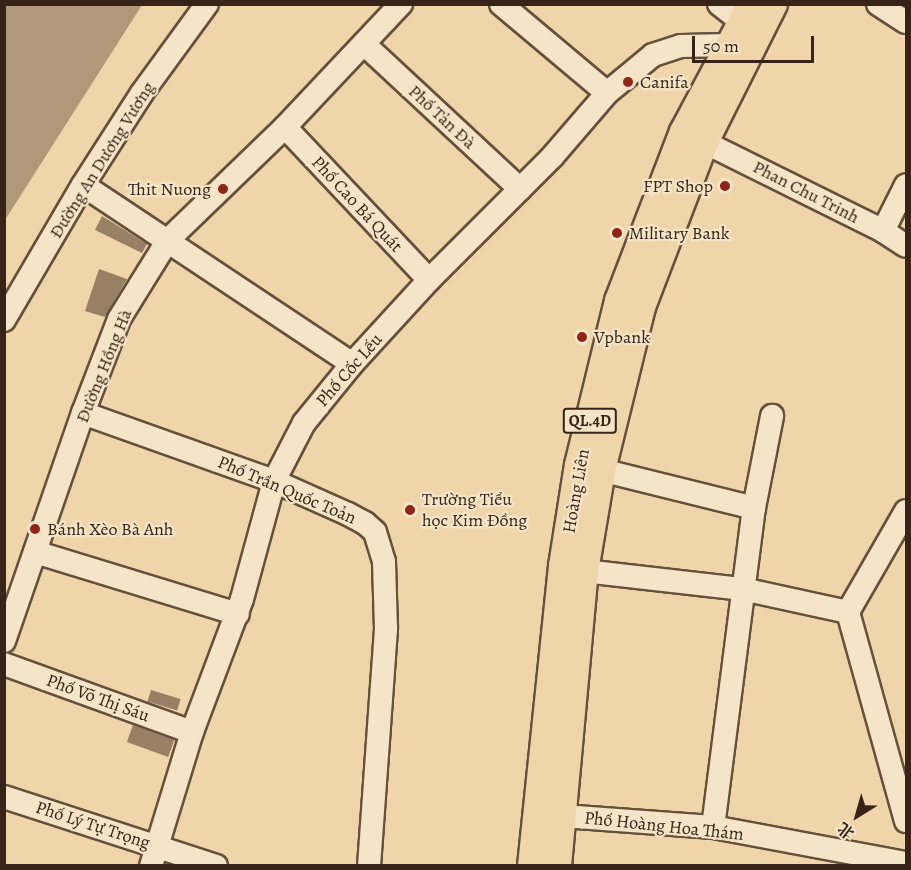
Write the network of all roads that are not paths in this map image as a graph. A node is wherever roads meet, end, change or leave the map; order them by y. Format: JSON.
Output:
{"nodes":[{"id":1,"x":207,"y":4,"type":"edge"},
{"id":2,"x":401,"y":4,"type":"edge"},
{"id":3,"x":501,"y":4,"type":"edge"},
{"id":4,"x":719,"y":4,"type":"edge"},
{"id":5,"x":773,"y":4,"type":"edge"},
{"id":6,"x":878,"y":4,"type":"edge"},
{"id":7,"x":906,"y":22,"type":"edge"},
{"id":8,"x":746,"y":32,"type":"edge"},
{"id":9,"x":364,"y":44,"type":"junction"},
{"id":10,"x":607,"y":93,"type":"junction"},
{"id":11,"x":285,"y":127,"type":"junction"},
{"id":12,"x":694,"y":137,"type":"junction"},
{"id":13,"x":83,"y":185,"type":"junction"},
{"id":14,"x":906,"y":185,"type":"edge"},
{"id":15,"x":520,"y":189,"type":"junction"},
{"id":16,"x":883,"y":231,"type":"junction"},
{"id":17,"x":168,"y":240,"type":"junction"},
{"id":18,"x":906,"y":246,"type":"edge"},
{"id":19,"x":429,"y":280,"type":"junction"},
{"id":20,"x":4,"y":320,"type":"edge"},
{"id":21,"x":352,"y":364,"type":"junction"},
{"id":22,"x":83,"y":412,"type":"junction"},
{"id":23,"x":772,"y":417,"type":"dead end"},
{"id":24,"x":601,"y":470,"type":"junction"},
{"id":25,"x":274,"y":481,"type":"junction"},
{"id":26,"x":754,"y":508,"type":"junction"},
{"id":27,"x":906,"y":511,"type":"edge"},
{"id":28,"x":35,"y":552,"type":"junction"},
{"id":29,"x":573,"y":569,"type":"junction"},
{"id":30,"x":743,"y":589,"type":"junction"},
{"id":31,"x":848,"y":612,"type":"junction"},
{"id":32,"x":238,"y":614,"type":"junction"},
{"id":33,"x":4,"y":641,"type":"edge"},
{"id":34,"x":4,"y":664,"type":"edge"},
{"id":35,"x":192,"y":732,"type":"junction"},
{"id":36,"x":4,"y":797,"type":"edge"},
{"id":37,"x":550,"y":814,"type":"junction"},
{"id":38,"x":906,"y":821,"type":"edge"},
{"id":39,"x":713,"y":827,"type":"junction"},
{"id":40,"x":154,"y":855,"type":"edge"},
{"id":41,"x":906,"y":863,"type":"edge"},
{"id":42,"x":216,"y":866,"type":"edge"},
{"id":43,"x":369,"y":866,"type":"edge"},
{"id":44,"x":532,"y":866,"type":"edge"},
{"id":45,"x":556,"y":866,"type":"edge"}],
"edges":[{"from":1,"to":13,"type":"street","name":"Đường An Dương Vương"},
{"from":2,"to":9,"type":"street","name":"Đường Hồng Hà"},
{"from":3,"to":10,"type":"street"},
{"from":4,"to":8,"type":"street"},
{"from":5,"to":8,"type":"main road","name":"Hoàng Liên","number":"QL.4D"},
{"from":6,"to":7,"type":"street"},
{"from":8,"to":10,"type":"street","name":"Phố Cốc Lếu"},
{"from":8,"to":12,"type":"main road","name":"Hoàng Liên","number":"QL.4D"},
{"from":9,"to":11,"type":"street","name":"Đường Hồng Hà"},
{"from":9,"to":15,"type":"street","name":"Phố Tản Đà"},
{"from":10,"to":15,"type":"street","name":"Phố Cốc Lếu"},
{"from":11,"to":17,"type":"street","name":"Đường Hồng Hà"},
{"from":11,"to":19,"type":"street","name":"Phố Cao Bá Quát"},
{"from":12,"to":16,"type":"street","name":"Phan Chu Trinh"},
{"from":12,"to":24,"type":"main road","name":"Hoàng Liên","number":"QL.4D"},
{"from":12,"to":29,"type":"main road","name":"Hoàng Liên","number":"QL.4D"},
{"from":13,"to":17,"type":"street"},
{"from":13,"to":20,"type":"street","name":"Đường An Dương Vương"},
{"from":14,"to":16,"type":"street"},
{"from":15,"to":19,"type":"street","name":"Phố Cốc Lếu"},
{"from":16,"to":18,"type":"street","name":"Phan Chu Trinh"},
{"from":17,"to":21,"type":"street"},
{"from":17,"to":22,"type":"street","name":"Đường Hồng Hà"},
{"from":19,"to":21,"type":"street","name":"Phố Cốc Lếu"},
{"from":21,"to":25,"type":"street","name":"Phố Cốc Lếu"},
{"from":22,"to":25,"type":"street","name":"Phố Trần Quốc Toản"},
{"from":22,"to":28,"type":"street","name":"Đường Hồng Hà"},
{"from":23,"to":26,"type":"street"},
{"from":24,"to":26,"type":"street"},
{"from":24,"to":29,"type":"main road","name":"Hoàng Liên","number":"QL.4D"},
{"from":25,"to":32,"type":"street","name":"Phố Cốc Lếu"},
{"from":25,"to":43,"type":"street","name":"Phố Trần Quốc Toản"},
{"from":26,"to":30,"type":"street"},
{"from":27,"to":31,"type":"street"},
{"from":28,"to":32,"type":"street"},
{"from":28,"to":33,"type":"street","name":"Đường Hồng Hà"},
{"from":29,"to":30,"type":"street"},
{"from":29,"to":37,"type":"main road","name":"Hoàng Liên","number":"QL.4D"},
{"from":30,"to":31,"type":"street"},
{"from":30,"to":39,"type":"street"},
{"from":31,"to":38,"type":"street"},
{"from":32,"to":35,"type":"street","name":"Phố Cốc Lếu"},
{"from":34,"to":35,"type":"street","name":"Phố Võ Thị Sáu"},
{"from":35,"to":40,"type":"street","name":"Phố Cốc Lếu"},
{"from":36,"to":40,"type":"street","name":"Phố Lý Tự Trọng"},
{"from":37,"to":39,"type":"street","name":"Phố Hoàng Hoa Thám"},
{"from":37,"to":44,"type":"main road","name":"Hoàng Liên","number":"QL.4D"},
{"from":37,"to":45,"type":"main road","name":"Hoàng Liên","number":"QL.4D"},
{"from":39,"to":41,"type":"street","name":"Phố Hoàng Hoa Thám"},
{"from":40,"to":42,"type":"street","name":"Phố Lý Tự Trọng"}]}
